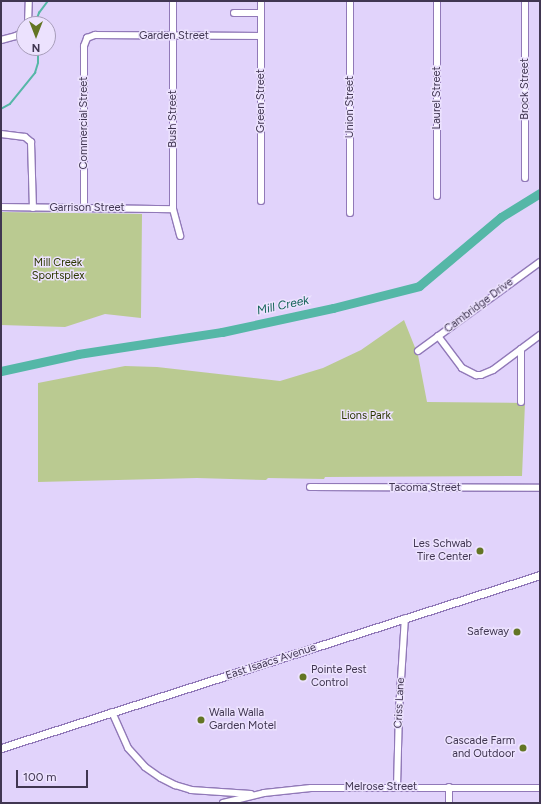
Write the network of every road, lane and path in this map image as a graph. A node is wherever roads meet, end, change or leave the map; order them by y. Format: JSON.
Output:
{"nodes":[{"id":1,"x":29,"y":1,"type":"edge"},
{"id":2,"x":173,"y":1,"type":"edge"},
{"id":3,"x":261,"y":1,"type":"edge"},
{"id":4,"x":350,"y":1,"type":"edge"},
{"id":5,"x":437,"y":1,"type":"edge"},
{"id":6,"x":525,"y":1,"type":"edge"},
{"id":7,"x":234,"y":13,"type":"dead end"},
{"id":8,"x":261,"y":13,"type":"junction"},
{"id":9,"x":28,"y":16,"type":"edge"},
{"id":10,"x":16,"y":36,"type":"edge"},
{"id":11,"x":173,"y":36,"type":"junction"},
{"id":12,"x":261,"y":36,"type":"junction"},
{"id":13,"x":88,"y":38,"type":"joint"},
{"id":14,"x":1,"y":40,"type":"edge"},
{"id":15,"x":1,"y":134,"type":"edge"},
{"id":16,"x":525,"y":178,"type":"dead end"},
{"id":17,"x":437,"y":196,"type":"dead end"},
{"id":18,"x":261,"y":201,"type":"dead end"},
{"id":19,"x":1,"y":206,"type":"edge"},
{"id":20,"x":33,"y":208,"type":"junction"},
{"id":21,"x":84,"y":208,"type":"junction"},
{"id":22,"x":173,"y":209,"type":"junction"},
{"id":23,"x":350,"y":213,"type":"dead end"},
{"id":24,"x":180,"y":236,"type":"dead end"},
{"id":25,"x":540,"y":262,"type":"edge"},
{"id":26,"x":540,"y":335,"type":"edge"},
{"id":27,"x":438,"y":336,"type":"junction"},
{"id":28,"x":520,"y":350,"type":"junction"},
{"id":29,"x":418,"y":351,"type":"dead end"},
{"id":30,"x":521,"y":402,"type":"dead end"},
{"id":31,"x":310,"y":487,"type":"dead end"},
{"id":32,"x":540,"y":488,"type":"edge"},
{"id":33,"x":540,"y":575,"type":"edge"},
{"id":34,"x":405,"y":618,"type":"junction"},
{"id":35,"x":112,"y":712,"type":"junction"},
{"id":36,"x":1,"y":748,"type":"edge"},
{"id":37,"x":397,"y":787,"type":"junction"},
{"id":38,"x":449,"y":787,"type":"junction"},
{"id":39,"x":540,"y":788,"type":"edge"},
{"id":40,"x":258,"y":794,"type":"junction"},
{"id":41,"x":223,"y":803,"type":"edge"},
{"id":42,"x":449,"y":803,"type":"edge"}],
"edges":[{"from":1,"to":9,"type":"street"},
{"from":2,"to":11,"type":"street","name":"Bush Street"},
{"from":3,"to":8,"type":"street","name":"Green Street"},
{"from":4,"to":23,"type":"street","name":"Union Street"},
{"from":5,"to":17,"type":"street","name":"Laurel Street"},
{"from":6,"to":16,"type":"street","name":"Brock Street"},
{"from":7,"to":8,"type":"street"},
{"from":8,"to":12,"type":"street","name":"Green Street"},
{"from":10,"to":14,"type":"street"},
{"from":11,"to":12,"type":"street","name":"Garden Street"},
{"from":11,"to":13,"type":"street","name":"Garden Street"},
{"from":11,"to":22,"type":"street","name":"Bush Street"},
{"from":12,"to":18,"type":"street","name":"Green Street"},
{"from":13,"to":21,"type":"street","name":"Commercial Street"},
{"from":15,"to":20,"type":"street"},
{"from":19,"to":20,"type":"street","name":"Garrison Street"},
{"from":20,"to":21,"type":"street","name":"Garrison Street"},
{"from":21,"to":22,"type":"street","name":"Garrison Street"},
{"from":22,"to":24,"type":"street","name":"Bush Street"},
{"from":25,"to":27,"type":"street","name":"Cambridge Drive"},
{"from":26,"to":28,"type":"street"},
{"from":27,"to":28,"type":"street"},
{"from":27,"to":29,"type":"street","name":"Cambridge Drive"},
{"from":28,"to":30,"type":"street"},
{"from":31,"to":32,"type":"street","name":"Tacoma Street"},
{"from":33,"to":34,"type":"main road","name":"East Isaacs Avenue"},
{"from":34,"to":35,"type":"main road","name":"East Isaacs Avenue"},
{"from":34,"to":37,"type":"street","name":"Criss Lane"},
{"from":35,"to":36,"type":"main road","name":"East Isaacs Avenue"},
{"from":35,"to":40,"type":"street"},
{"from":37,"to":38,"type":"street","name":"Melrose Street"},
{"from":37,"to":40,"type":"street","name":"Melrose Street"},
{"from":38,"to":39,"type":"street","name":"Melrose Street"},
{"from":38,"to":42,"type":"street"},
{"from":40,"to":41,"type":"street","name":"Melrose Street"}]}
